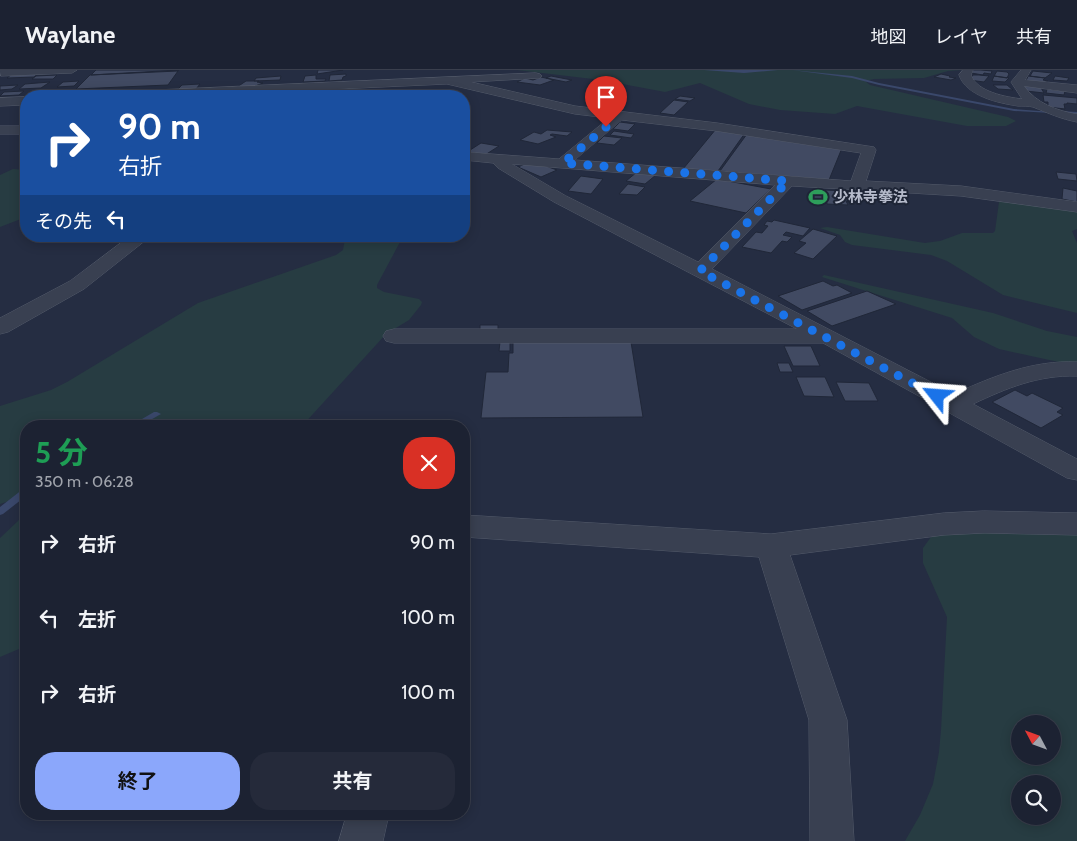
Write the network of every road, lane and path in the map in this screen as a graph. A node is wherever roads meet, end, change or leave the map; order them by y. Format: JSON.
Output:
{"nodes":[{"id":1,"x":72,"y":70,"type":"edge"},
{"id":2,"x":362,"y":70,"type":"edge"},
{"id":3,"x":968,"y":70,"type":"edge"},
{"id":4,"x":1026,"y":70,"type":"edge"},
{"id":5,"x":2,"y":75,"type":"edge"},
{"id":6,"x":536,"y":76,"type":"dead end"},
{"id":7,"x":179,"y":78,"type":"dead end"},
{"id":8,"x":446,"y":80,"type":"junction"},
{"id":9,"x":55,"y":81,"type":"dead end"},
{"id":10,"x":1017,"y":82,"type":"junction"},
{"id":11,"x":1077,"y":89,"type":"edge"},
{"id":12,"x":171,"y":90,"type":"edge"},
{"id":13,"x":363,"y":90,"type":"edge"},
{"id":14,"x":20,"y":101,"type":"edge"},
{"id":15,"x":0,"y":102,"type":"edge"},
{"id":16,"x":1036,"y":103,"type":"junction"},
{"id":17,"x":620,"y":116,"type":"junction"},
{"id":18,"x":1077,"y":118,"type":"edge"},
{"id":19,"x":0,"y":130,"type":"edge"},
{"id":20,"x":20,"y":130,"type":"edge"},
{"id":21,"x":470,"y":156,"type":"edge"},
{"id":22,"x":502,"y":159,"type":"junction"},
{"id":23,"x":563,"y":163,"type":"junction"},
{"id":24,"x":788,"y":181,"type":"junction"},
{"id":25,"x":857,"y":185,"type":"junction"},
{"id":26,"x":1077,"y":207,"type":"edge"},
{"id":27,"x":134,"y":242,"type":"edge"},
{"id":28,"x":700,"y":271,"type":"junction"},
{"id":29,"x":0,"y":327,"type":"edge"},
{"id":30,"x":394,"y":336,"type":"dead end"},
{"id":31,"x":827,"y":336,"type":"junction"},
{"id":32,"x":1077,"y":369,"type":"edge"},
{"id":33,"x":953,"y":404,"type":"junction"},
{"id":34,"x":1077,"y":471,"type":"edge"},
{"id":35,"x":1077,"y":524,"type":"edge"},
{"id":36,"x":470,"y":526,"type":"edge"},
{"id":37,"x":771,"y":546,"type":"junction"},
{"id":38,"x":367,"y":820,"type":"edge"},
{"id":39,"x":362,"y":841,"type":"edge"},
{"id":40,"x":832,"y":841,"type":"edge"}],
"edges":[{"from":1,"to":5,"type":"street"},
{"from":2,"to":13,"type":"street"},
{"from":3,"to":16,"type":"street"},
{"from":4,"to":10,"type":"street"},
{"from":5,"to":9,"type":"street"},
{"from":6,"to":8,"type":"street"},
{"from":7,"to":12,"type":"street"},
{"from":8,"to":13,"type":"street"},
{"from":8,"to":17,"type":"street"},
{"from":10,"to":11,"type":"street"},
{"from":10,"to":16,"type":"street"},
{"from":14,"to":15,"type":"street"},
{"from":16,"to":18,"type":"street"},
{"from":17,"to":23,"type":"street"},
{"from":17,"to":25,"type":"street"},
{"from":19,"to":20,"type":"street"},
{"from":21,"to":22,"type":"street"},
{"from":22,"to":23,"type":"street"},
{"from":22,"to":28,"type":"street"},
{"from":23,"to":24,"type":"street"},
{"from":24,"to":25,"type":"street"},
{"from":24,"to":28,"type":"street"},
{"from":25,"to":26,"type":"street"},
{"from":27,"to":29,"type":"street"},
{"from":28,"to":31,"type":"street"},
{"from":30,"to":31,"type":"street"},
{"from":31,"to":33,"type":"street"},
{"from":32,"to":33,"type":"street"},
{"from":33,"to":34,"type":"street"},
{"from":35,"to":37,"type":"street"},
{"from":36,"to":37,"type":"street"},
{"from":37,"to":40,"type":"street"},
{"from":38,"to":39,"type":"street"}]}
